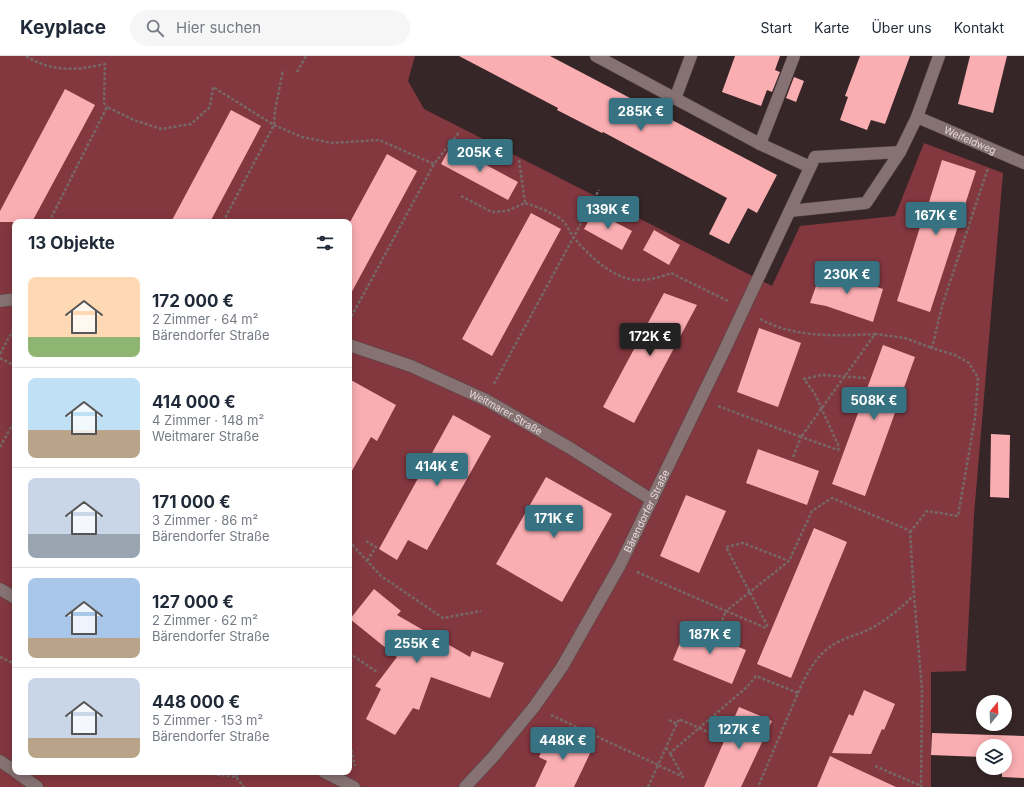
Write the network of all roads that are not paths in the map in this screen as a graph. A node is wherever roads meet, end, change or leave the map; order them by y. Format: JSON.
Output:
{"nodes":[{"id":1,"x":596,"y":56,"type":"edge"},
{"id":2,"x":691,"y":56,"type":"edge"},
{"id":3,"x":794,"y":56,"type":"edge"},
{"id":4,"x":939,"y":56,"type":"edge"},
{"id":5,"x":675,"y":99,"type":"junction"},
{"id":6,"x":917,"y":117,"type":"junction"},
{"id":7,"x":760,"y":144,"type":"junction"},
{"id":8,"x":900,"y":152,"type":"junction"},
{"id":9,"x":1024,"y":163,"type":"edge"},
{"id":10,"x":810,"y":167,"type":"junction"},
{"id":11,"x":790,"y":211,"type":"junction"},
{"id":12,"x":12,"y":299,"type":"edge"},
{"id":13,"x":0,"y":301,"type":"edge"},
{"id":14,"x":352,"y":346,"type":"edge"},
{"id":15,"x":652,"y":500,"type":"junction"},
{"id":16,"x":0,"y":589,"type":"edge"},
{"id":17,"x":12,"y":596,"type":"edge"},
{"id":18,"x":0,"y":761,"type":"edge"},
{"id":19,"x":12,"y":770,"type":"edge"},
{"id":20,"x":19,"y":775,"type":"edge"},
{"id":21,"x":330,"y":775,"type":"edge"},
{"id":22,"x":37,"y":787,"type":"edge"},
{"id":23,"x":354,"y":787,"type":"edge"},
{"id":24,"x":465,"y":787,"type":"edge"}],
"edges":[{"from":1,"to":5,"type":"street"},
{"from":2,"to":5,"type":"street"},
{"from":3,"to":7,"type":"street"},
{"from":4,"to":6,"type":"street"},
{"from":5,"to":7,"type":"street"},
{"from":6,"to":8,"type":"street"},
{"from":6,"to":9,"type":"street","name":"Weifeldweg"},
{"from":7,"to":10,"type":"street"},
{"from":8,"to":10,"type":"street","name":"Bärendorfer Straße"},
{"from":8,"to":11,"type":"street"},
{"from":10,"to":11,"type":"street","name":"Bärendorfer Straße"},
{"from":11,"to":15,"type":"street","name":"Bärendorfer Straße"},
{"from":12,"to":13,"type":"street"},
{"from":14,"to":15,"type":"street","name":"Weitmarer Straße"},
{"from":15,"to":24,"type":"street","name":"Bärendorfer Straße"},
{"from":16,"to":17,"type":"street"},
{"from":18,"to":19,"type":"street"},
{"from":20,"to":22,"type":"street"},
{"from":21,"to":23,"type":"street"}]}
